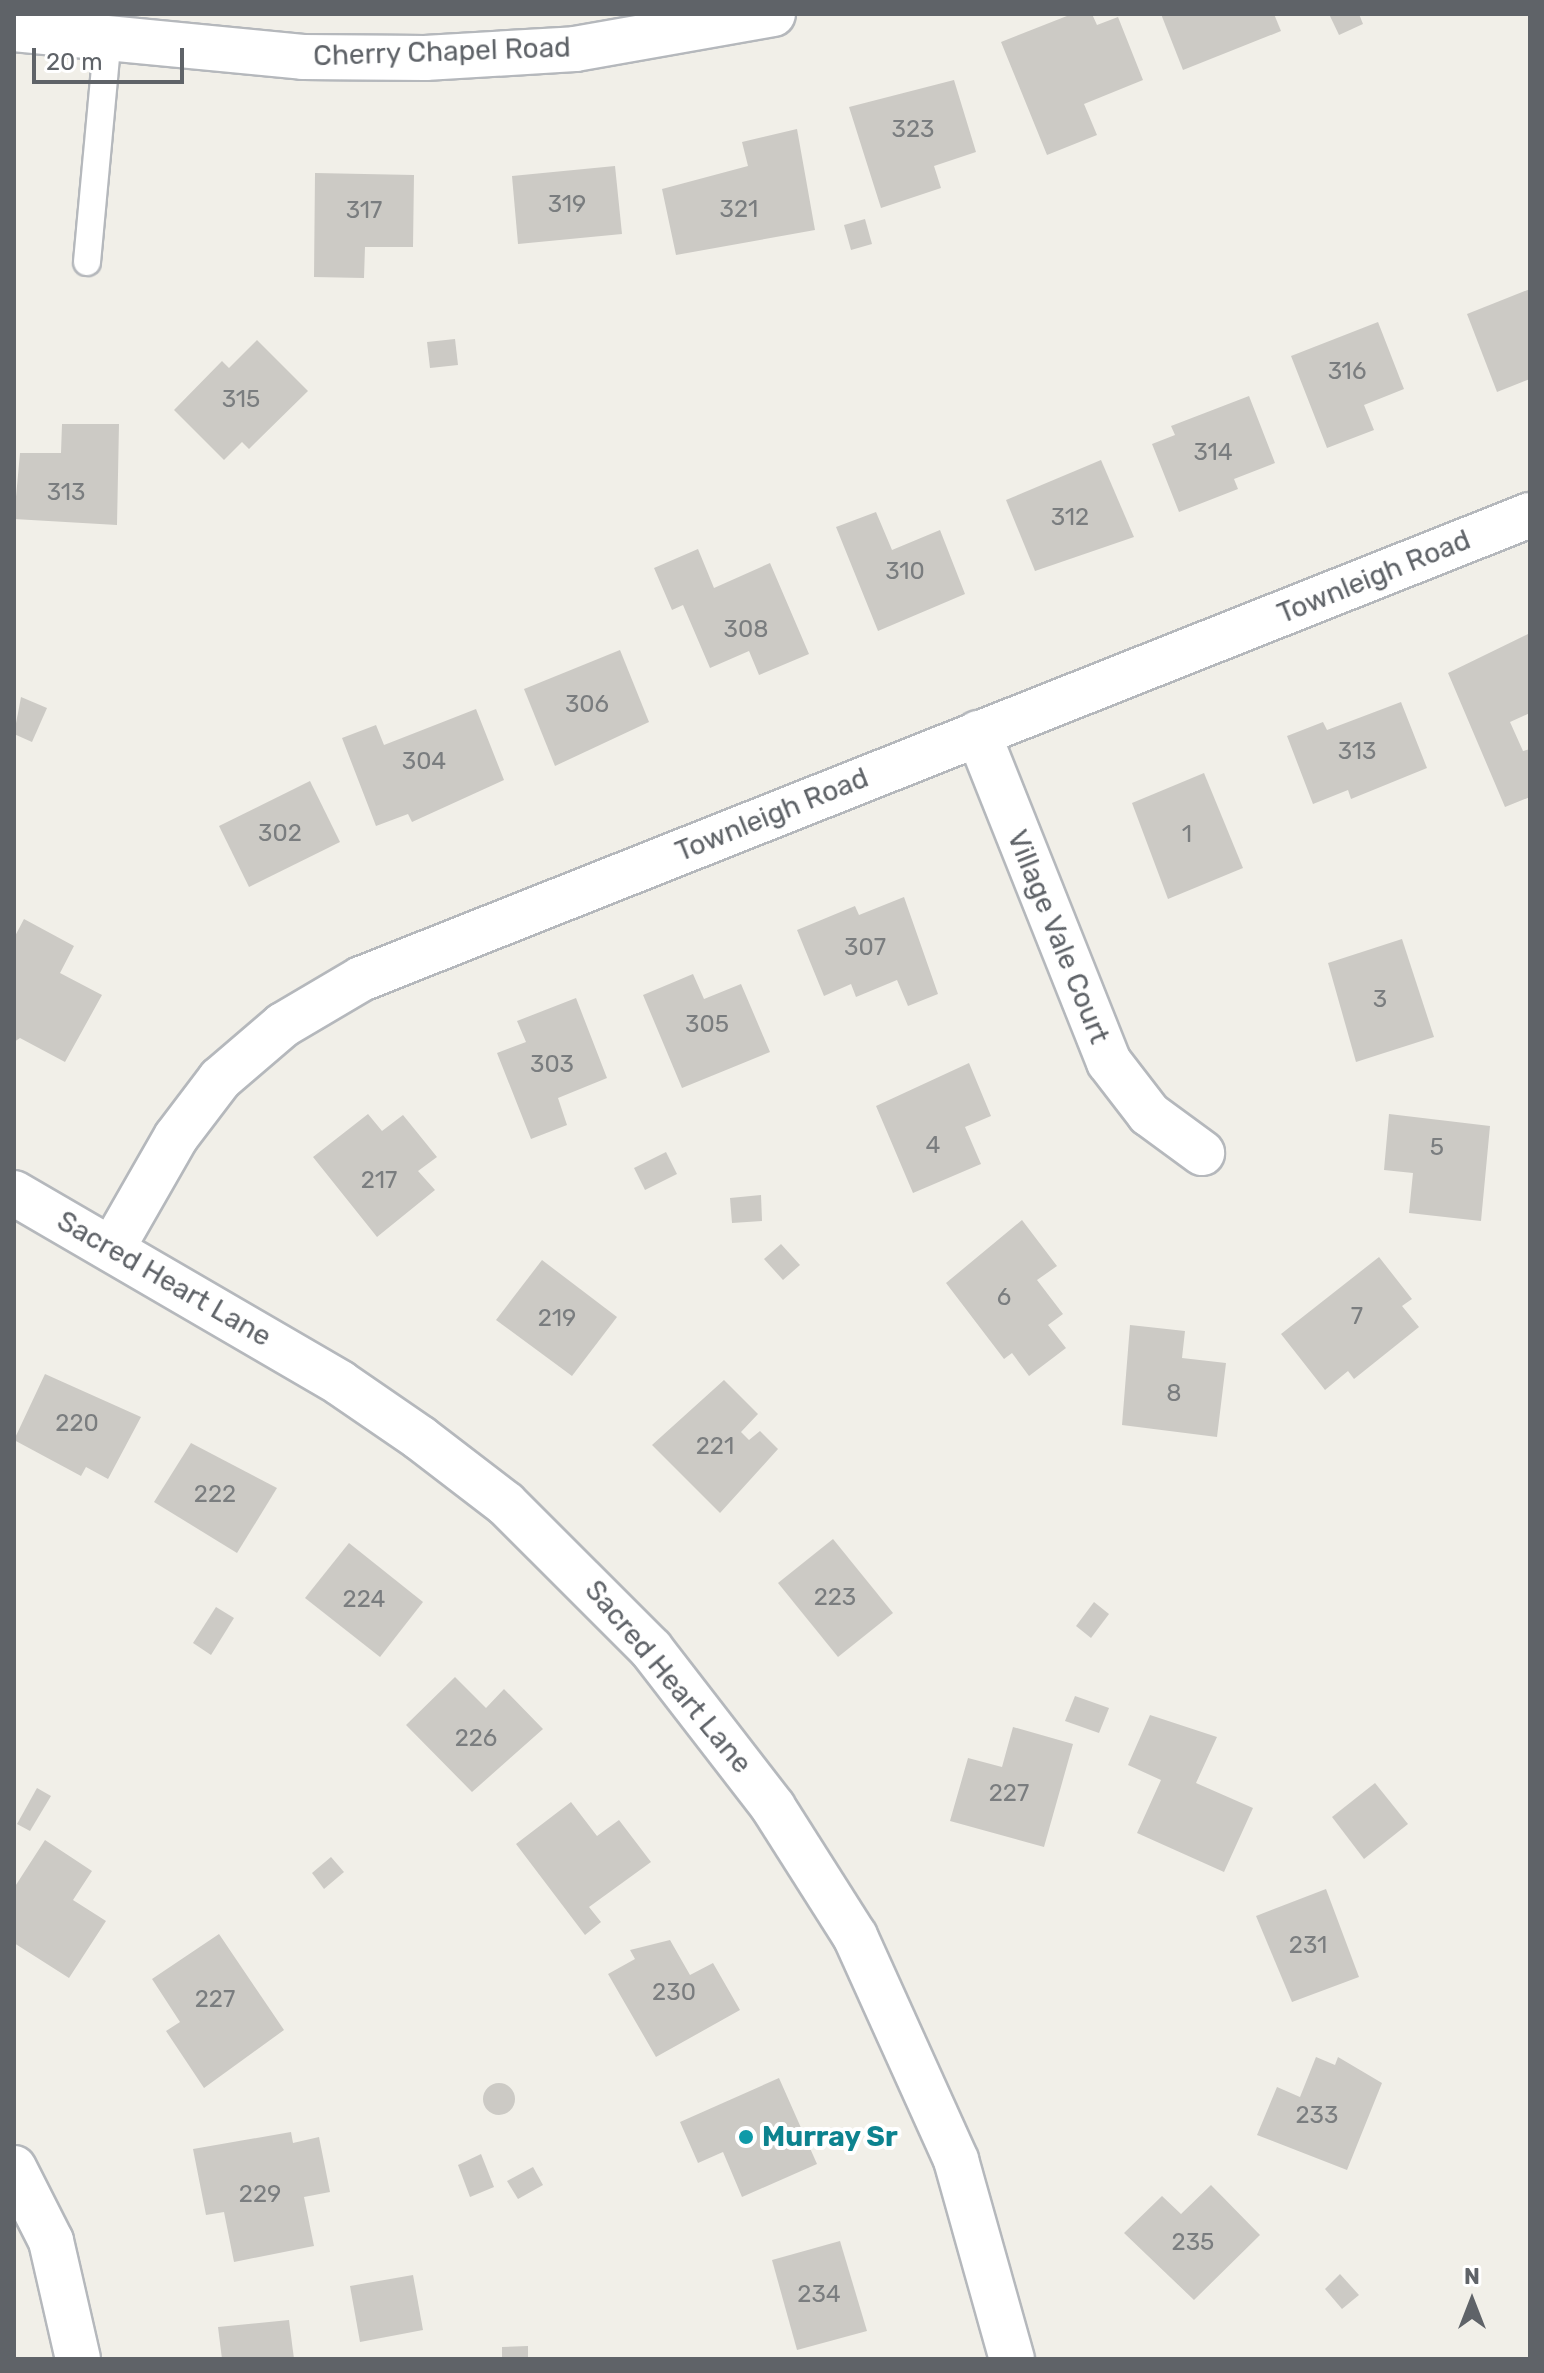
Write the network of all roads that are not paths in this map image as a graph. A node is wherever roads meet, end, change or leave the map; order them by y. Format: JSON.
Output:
{"nodes":[{"id":1,"x":773,"y":14,"type":"edge"},
{"id":2,"x":14,"y":29,"type":"edge"},
{"id":3,"x":108,"y":37,"type":"junction"},
{"id":4,"x":87,"y":262,"type":"dead end"},
{"id":5,"x":1530,"y":515,"type":"edge"},
{"id":6,"x":978,"y":733,"type":"junction"},
{"id":7,"x":1202,"y":1153,"type":"dead end"},
{"id":8,"x":14,"y":1193,"type":"edge"},
{"id":9,"x":113,"y":1247,"type":"junction"},
{"id":10,"x":14,"y":2168,"type":"edge"},
{"id":11,"x":78,"y":2359,"type":"edge"},
{"id":12,"x":1012,"y":2359,"type":"edge"}],
"edges":[{"from":1,"to":3,"type":"street","name":"Cherry Chapel Road"},
{"from":2,"to":3,"type":"street","name":"Cherry Chapel Road"},
{"from":3,"to":4,"type":"lane"},
{"from":5,"to":6,"type":"street","name":"Townleigh Road"},
{"from":6,"to":7,"type":"street","name":"Village Vale Court"},
{"from":6,"to":9,"type":"street","name":"Townleigh Road"},
{"from":8,"to":9,"type":"street","name":"Sacred Heart Lane"},
{"from":9,"to":12,"type":"street","name":"Sacred Heart Lane"},
{"from":10,"to":11,"type":"street"}]}
